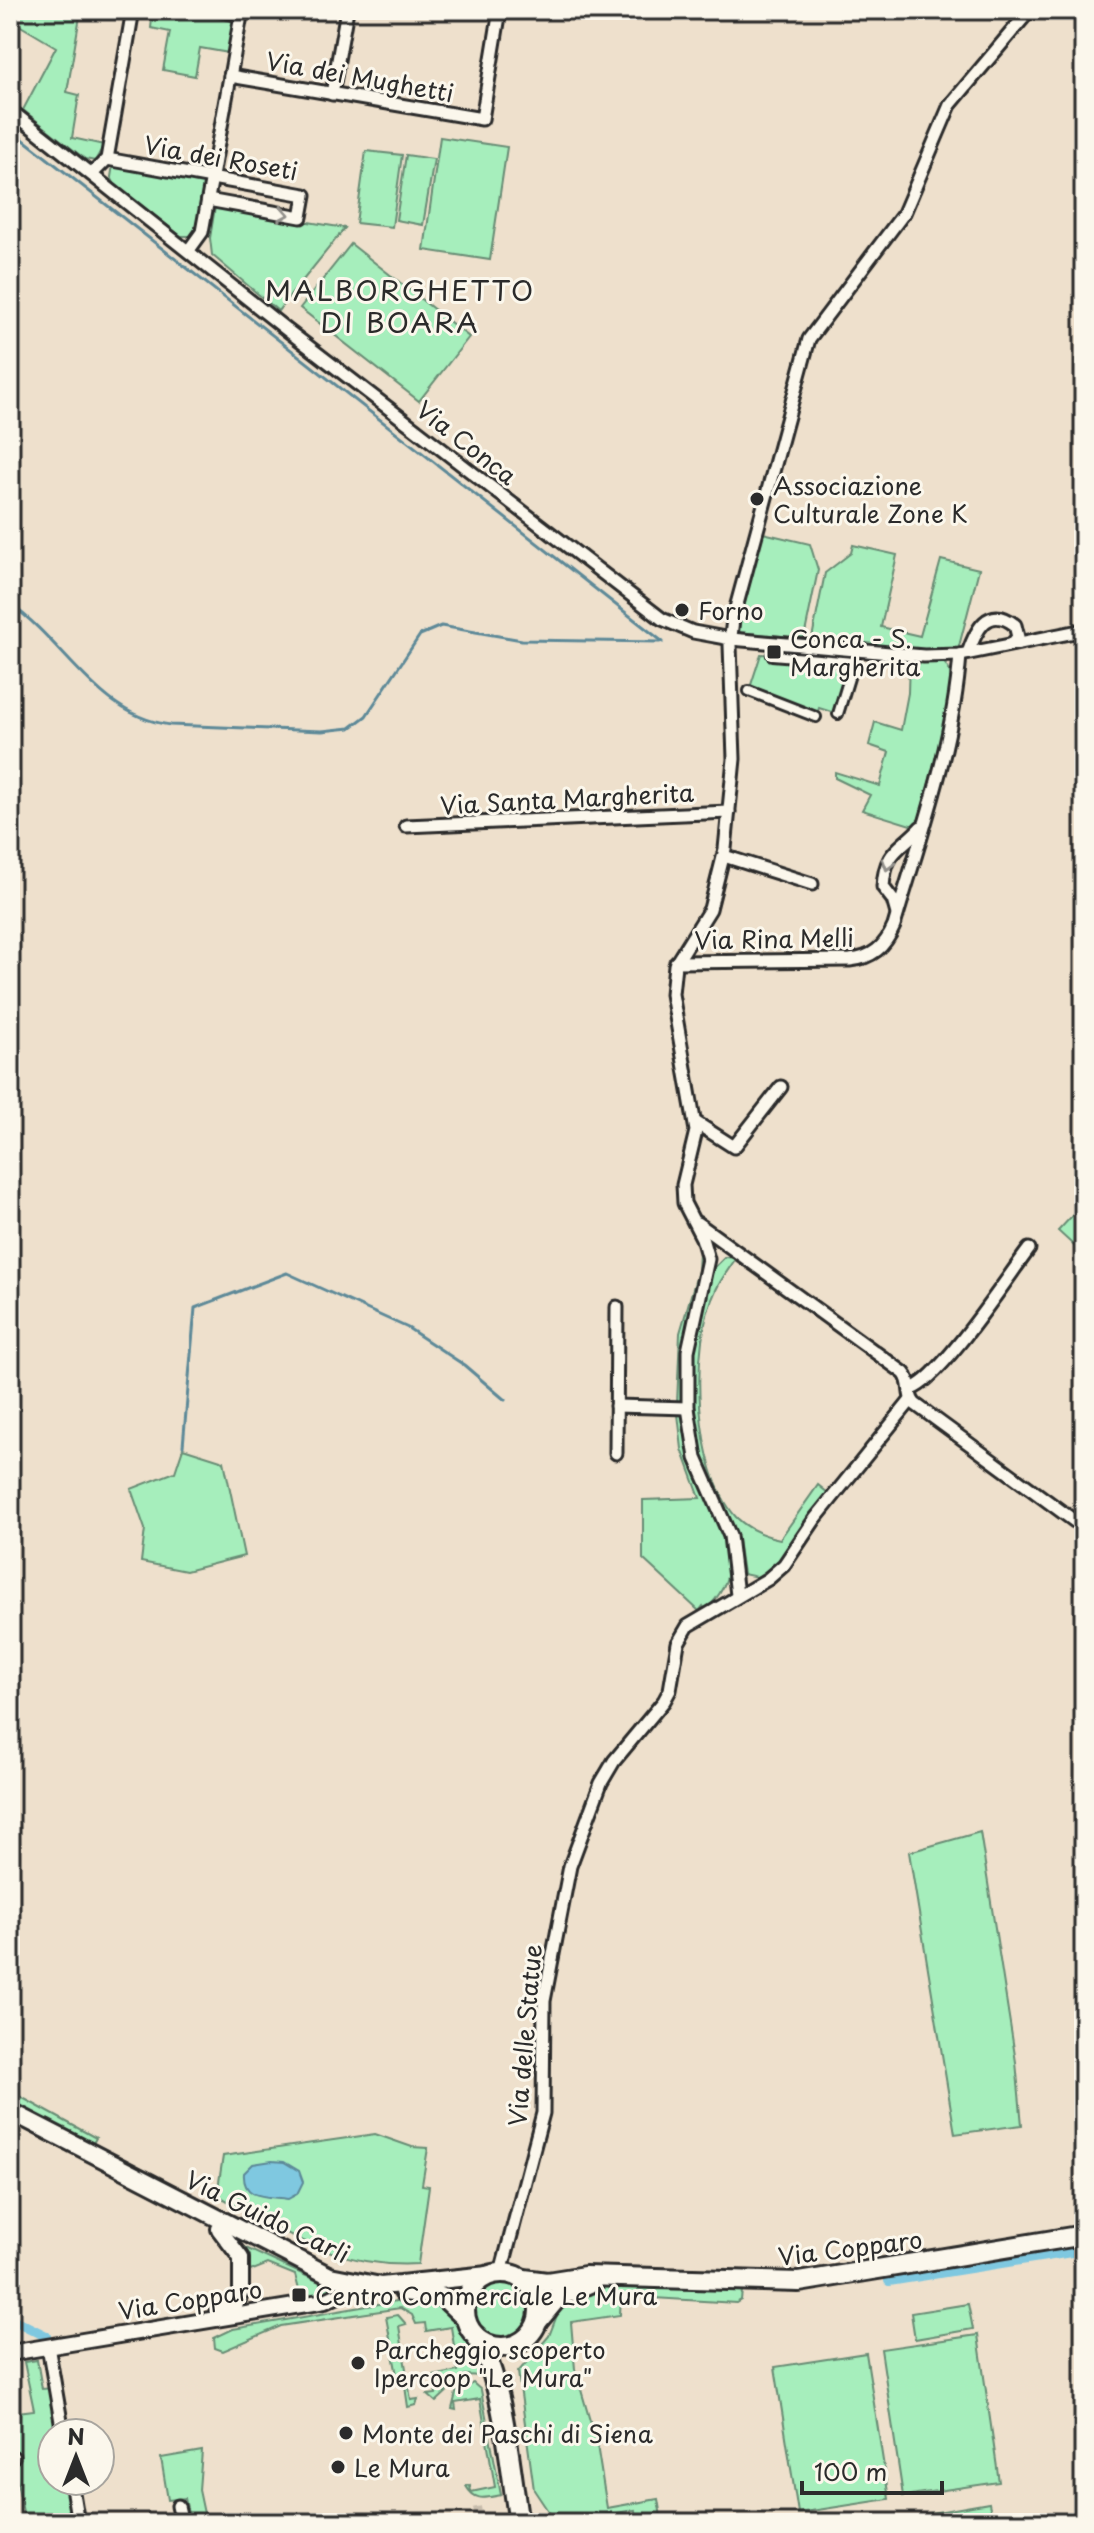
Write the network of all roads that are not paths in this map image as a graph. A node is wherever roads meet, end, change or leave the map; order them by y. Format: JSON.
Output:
{"nodes":[{"id":1,"x":133,"y":10,"type":"edge"},
{"id":2,"x":217,"y":10,"type":"edge"},
{"id":3,"x":347,"y":10,"type":"edge"},
{"id":4,"x":500,"y":10,"type":"edge"},
{"id":5,"x":1030,"y":10,"type":"edge"},
{"id":6,"x":242,"y":12,"type":"edge"},
{"id":7,"x":230,"y":76,"type":"junction"},
{"id":8,"x":332,"y":94,"type":"junction"},
{"id":9,"x":10,"y":110,"type":"edge"},
{"id":10,"x":107,"y":159,"type":"junction"},
{"id":11,"x":92,"y":174,"type":"junction"},
{"id":12,"x":212,"y":178,"type":"junction"},
{"id":13,"x":208,"y":200,"type":"junction"},
{"id":14,"x":189,"y":250,"type":"junction"},
{"id":15,"x":1084,"y":630,"type":"edge"},
{"id":16,"x":731,"y":639,"type":"junction"},
{"id":17,"x":1012,"y":644,"type":"junction"},
{"id":18,"x":964,"y":654,"type":"junction"},
{"id":19,"x":772,"y":655,"type":"dead end"},
{"id":20,"x":855,"y":657,"type":"junction"},
{"id":21,"x":749,"y":691,"type":"dead end"},
{"id":22,"x":838,"y":714,"type":"dead end"},
{"id":23,"x":816,"y":717,"type":"dead end"},
{"id":24,"x":729,"y":812,"type":"junction"},
{"id":25,"x":923,"y":823,"type":"junction"},
{"id":26,"x":406,"y":826,"type":"dead end"},
{"id":27,"x":724,"y":856,"type":"junction"},
{"id":28,"x":812,"y":884,"type":"dead end"},
{"id":29,"x":897,"y":916,"type":"junction"},
{"id":30,"x":676,"y":962,"type":"junction"},
{"id":31,"x":781,"y":1087,"type":"dead end"},
{"id":32,"x":695,"y":1122,"type":"junction"},
{"id":33,"x":689,"y":1214,"type":"junction"},
{"id":34,"x":721,"y":1242,"type":"junction"},
{"id":35,"x":1029,"y":1249,"type":"dead end"},
{"id":36,"x":710,"y":1251,"type":"junction"},
{"id":37,"x":739,"y":1256,"type":"junction"},
{"id":38,"x":617,"y":1307,"type":"dead end"},
{"id":39,"x":911,"y":1395,"type":"junction"},
{"id":40,"x":616,"y":1406,"type":"junction"},
{"id":41,"x":688,"y":1408,"type":"junction"},
{"id":42,"x":616,"y":1453,"type":"dead end"},
{"id":43,"x":1084,"y":1528,"type":"edge"},
{"id":44,"x":737,"y":1595,"type":"junction"},
{"id":45,"x":10,"y":2111,"type":"edge"},
{"id":46,"x":127,"y":2173,"type":"junction"},
{"id":47,"x":219,"y":2229,"type":"junction"},
{"id":48,"x":1084,"y":2235,"type":"edge"},
{"id":49,"x":495,"y":2274,"type":"junction"},
{"id":50,"x":620,"y":2278,"type":"junction"},
{"id":51,"x":524,"y":2279,"type":"junction"},
{"id":52,"x":349,"y":2290,"type":"junction"},
{"id":53,"x":537,"y":2322,"type":"junction"},
{"id":54,"x":470,"y":2327,"type":"junction"},
{"id":55,"x":84,"y":2340,"type":"junction"},
{"id":56,"x":518,"y":2344,"type":"junction"},
{"id":57,"x":48,"y":2346,"type":"junction"},
{"id":58,"x":10,"y":2353,"type":"edge"},
{"id":59,"x":496,"y":2391,"type":"junction"},
{"id":60,"x":60,"y":2417,"type":"edge"},
{"id":61,"x":74,"y":2497,"type":"edge"},
{"id":62,"x":178,"y":2506,"type":"dead end"},
{"id":63,"x":78,"y":2523,"type":"edge"},
{"id":64,"x":182,"y":2523,"type":"edge"},
{"id":65,"x":519,"y":2523,"type":"edge"}],
"edges":[{"from":1,"to":10,"type":"street"},
{"from":2,"to":6,"type":"street"},
{"from":3,"to":8,"type":"street"},
{"from":4,"to":8,"type":"street","name":"Via dei Mughetti"},
{"from":5,"to":16,"type":"street","name":"Via Santa Margherita"},
{"from":6,"to":7,"type":"street"},
{"from":7,"to":8,"type":"street","name":"Via dei Mughetti"},
{"from":7,"to":12,"type":"street"},
{"from":9,"to":11,"type":"street","name":"Via Conca"},
{"from":10,"to":11,"type":"street"},
{"from":10,"to":12,"type":"street","name":"Via dei Roseti"},
{"from":11,"to":14,"type":"street","name":"Via Conca"},
{"from":12,"to":13,"type":"street"},
{"from":13,"to":12,"type":"street","name":"Via dei Roseti","one_way":true},
{"from":13,"to":14,"type":"street"},
{"from":14,"to":16,"type":"street","name":"Via Conca"},
{"from":15,"to":17,"type":"street","name":"Via Conca"},
{"from":16,"to":20,"type":"street","name":"Via Conca"},
{"from":16,"to":24,"type":"street","name":"Via Santa Margherita"},
{"from":17,"to":18,"type":"street","name":"Via Conca"},
{"from":17,"to":18,"type":"street"},
{"from":18,"to":20,"type":"street","name":"Via Conca"},
{"from":18,"to":25,"type":"street","name":"Via Rina Melli"},
{"from":19,"to":20,"type":"street"},
{"from":20,"to":22,"type":"street"},
{"from":21,"to":23,"type":"street"},
{"from":24,"to":26,"type":"street","name":"Via Santa Margherita"},
{"from":24,"to":27,"type":"street","name":"Via Santa Margherita"},
{"from":25,"to":29,"type":"street","name":"Via Rina Melli"},
{"from":25,"to":29,"type":"street","one_way":true},
{"from":27,"to":28,"type":"street"},
{"from":27,"to":30,"type":"street","name":"Via Santa Margherita"},
{"from":29,"to":30,"type":"street","name":"Via Rina Melli"},
{"from":30,"to":32,"type":"street","name":"Via Santa Margherita"},
{"from":31,"to":32,"type":"street"},
{"from":32,"to":33,"type":"street","name":"Via Santa Margherita"},
{"from":33,"to":34,"type":"street"},
{"from":33,"to":36,"type":"street","name":"Via Santa Margherita"},
{"from":34,"to":36,"type":"street"},
{"from":34,"to":37,"type":"street"},
{"from":35,"to":39,"type":"street","name":"Via delle Statue"},
{"from":36,"to":37,"type":"street"},
{"from":36,"to":41,"type":"street"},
{"from":37,"to":39,"type":"street"},
{"from":38,"to":40,"type":"street"},
{"from":39,"to":43,"type":"street"},
{"from":39,"to":44,"type":"street","name":"Via delle Statue"},
{"from":40,"to":41,"type":"street"},
{"from":40,"to":42,"type":"street"},
{"from":41,"to":44,"type":"street"},
{"from":44,"to":49,"type":"street","name":"Via delle Statue"},
{"from":45,"to":46,"type":"main road","name":"Via Guido Carli"},
{"from":46,"to":47,"type":"main road","name":"Via Guido Carli"},
{"from":46,"to":49,"type":"main road","name":"Via Guido Carli"},
{"from":47,"to":52,"type":"main road","name":"Via Guido Carli"},
{"from":47,"to":55,"type":"street","name":"Via Copparo"},
{"from":48,"to":50,"type":"main road","name":"Via Copparo"},
{"from":49,"to":51,"type":"main road","name":"Via Copparo"},
{"from":49,"to":54,"type":"main road"},
{"from":50,"to":51,"type":"main road","name":"Via Copparo"},
{"from":50,"to":53,"type":"main road","name":"Via Copparo"},
{"from":51,"to":53,"type":"main road"},
{"from":52,"to":54,"type":"main road","name":"Via Guido Carli"},
{"from":52,"to":55,"type":"street","name":"Via Copparo"},
{"from":53,"to":56,"type":"main road","name":"Via Copparo"},
{"from":54,"to":56,"type":"main road"},
{"from":54,"to":59,"type":"main road"},
{"from":55,"to":57,"type":"street","name":"Via Copparo"},
{"from":56,"to":59,"type":"main road","name":"Via Copparo"},
{"from":57,"to":58,"type":"street","name":"Via Copparo"},
{"from":57,"to":60,"type":"street"},
{"from":59,"to":65,"type":"main road"},
{"from":61,"to":63,"type":"street"},
{"from":62,"to":64,"type":"street"}]}
